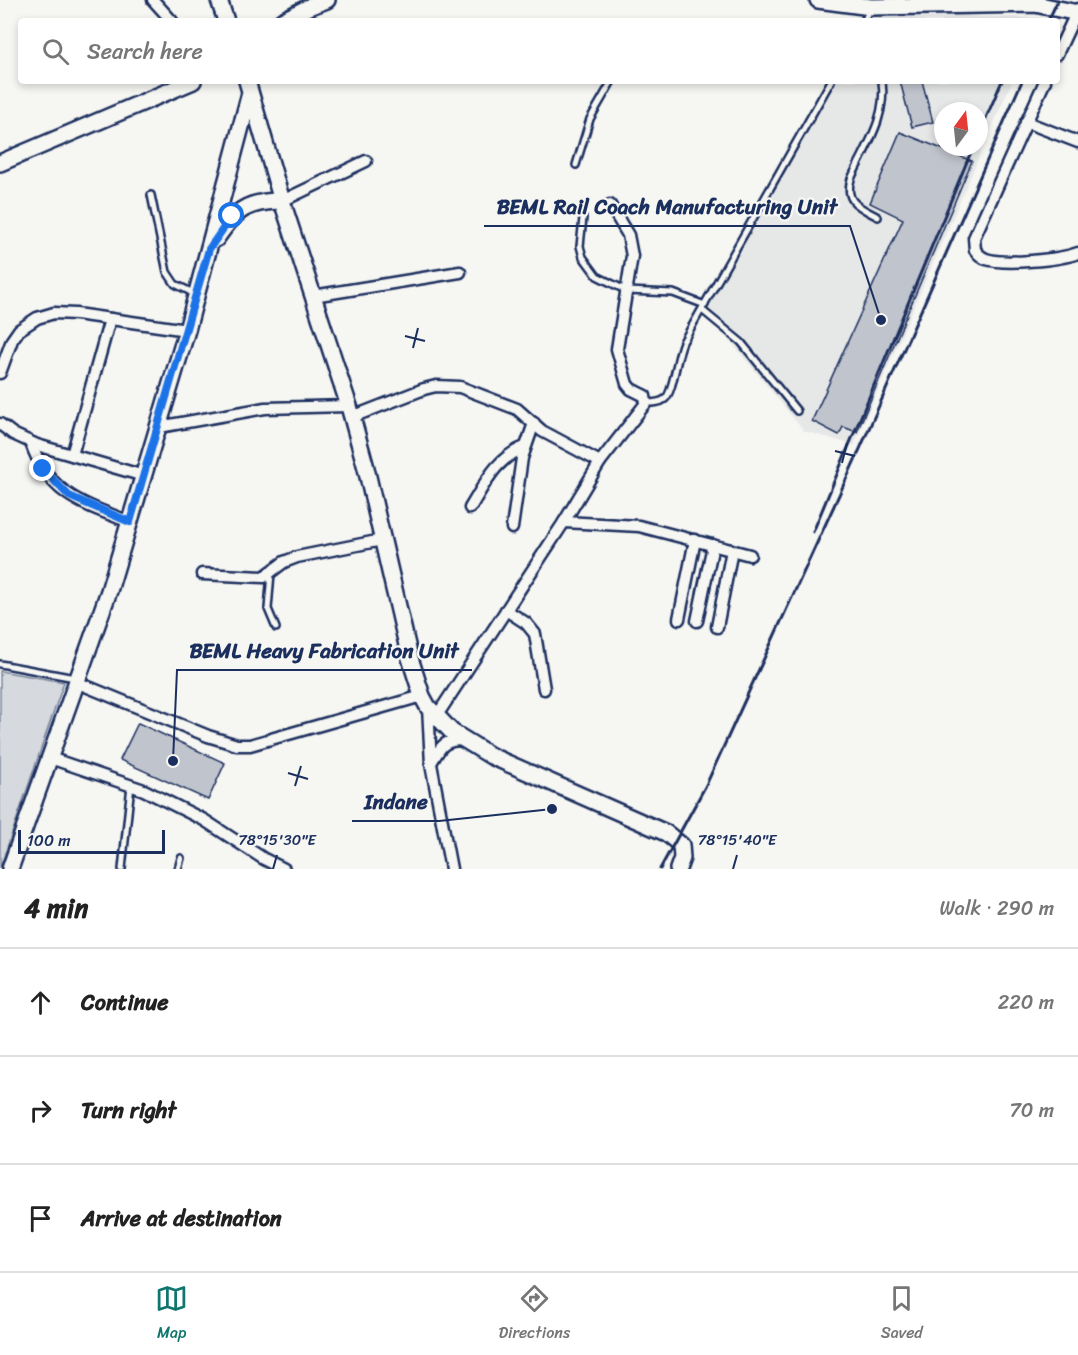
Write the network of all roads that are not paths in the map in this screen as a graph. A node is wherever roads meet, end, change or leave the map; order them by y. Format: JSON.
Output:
{"nodes":[{"id":1,"x":153,"y":0,"type":"edge"},
{"id":2,"x":327,"y":0,"type":"edge"},
{"id":3,"x":818,"y":0,"type":"edge"},
{"id":4,"x":1077,"y":12,"type":"edge"},
{"id":5,"x":868,"y":14,"type":"edge"},
{"id":6,"x":169,"y":18,"type":"edge"},
{"id":7,"x":288,"y":18,"type":"edge"},
{"id":8,"x":1060,"y":48,"type":"edge"},
{"id":9,"x":186,"y":84,"type":"edge"},
{"id":10,"x":610,"y":84,"type":"edge"},
{"id":11,"x":829,"y":84,"type":"edge"},
{"id":12,"x":882,"y":84,"type":"edge"},
{"id":13,"x":1044,"y":84,"type":"edge"},
{"id":14,"x":248,"y":87,"type":"edge"},
{"id":15,"x":1026,"y":122,"type":"junction"},
{"id":16,"x":1078,"y":142,"type":"edge"},
{"id":17,"x":366,"y":161,"type":"dead end"},
{"id":18,"x":0,"y":163,"type":"edge"},
{"id":19,"x":576,"y":165,"type":"dead end"},
{"id":20,"x":151,"y":195,"type":"dead end"},
{"id":21,"x":282,"y":201,"type":"junction"},
{"id":22,"x":610,"y":206,"type":"dead end"},
{"id":23,"x":878,"y":217,"type":"dead end"},
{"id":24,"x":583,"y":218,"type":"dead end"},
{"id":25,"x":209,"y":249,"type":"junction"},
{"id":26,"x":1078,"y":253,"type":"edge"},
{"id":27,"x":460,"y":272,"type":"dead end"},
{"id":28,"x":627,"y":291,"type":"junction"},
{"id":29,"x":197,"y":295,"type":"junction"},
{"id":30,"x":313,"y":296,"type":"junction"},
{"id":31,"x":703,"y":307,"type":"junction"},
{"id":32,"x":110,"y":319,"type":"junction"},
{"id":33,"x":187,"y":330,"type":"junction"},
{"id":34,"x":0,"y":373,"type":"edge"},
{"id":35,"x":646,"y":403,"type":"junction"},
{"id":36,"x":350,"y":411,"type":"junction"},
{"id":37,"x":797,"y":411,"type":"dead end"},
{"id":38,"x":534,"y":423,"type":"junction"},
{"id":39,"x":0,"y":424,"type":"edge"},
{"id":40,"x":159,"y":427,"type":"junction"},
{"id":41,"x":31,"y":442,"type":"junction"},
{"id":42,"x":525,"y":447,"type":"junction"},
{"id":43,"x":72,"y":455,"type":"junction"},
{"id":44,"x":600,"y":462,"type":"junction"},
{"id":45,"x":144,"y":476,"type":"junction"},
{"id":46,"x":471,"y":508,"type":"dead end"},
{"id":47,"x":130,"y":522,"type":"junction"},
{"id":48,"x":564,"y":522,"type":"junction"},
{"id":49,"x":512,"y":528,"type":"dead end"},
{"id":50,"x":382,"y":540,"type":"junction"},
{"id":51,"x":695,"y":540,"type":"junction"},
{"id":52,"x":713,"y":545,"type":"junction"},
{"id":53,"x":732,"y":550,"type":"junction"},
{"id":54,"x":750,"y":555,"type":"dead end"},
{"id":55,"x":271,"y":573,"type":"junction"},
{"id":56,"x":202,"y":574,"type":"dead end"},
{"id":57,"x":506,"y":610,"type":"junction"},
{"id":58,"x":679,"y":619,"type":"dead end"},
{"id":59,"x":697,"y":621,"type":"dead end"},
{"id":60,"x":717,"y":627,"type":"dead end"},
{"id":61,"x":276,"y":628,"type":"dead end"},
{"id":62,"x":0,"y":664,"type":"edge"},
{"id":63,"x":76,"y":680,"type":"junction"},
{"id":64,"x":544,"y":689,"type":"dead end"},
{"id":65,"x":429,"y":707,"type":"junction"},
{"id":66,"x":464,"y":740,"type":"junction"},
{"id":67,"x":50,"y":758,"type":"junction"},
{"id":68,"x":431,"y":764,"type":"junction"},
{"id":69,"x":130,"y":785,"type":"junction"},
{"id":70,"x":181,"y":858,"type":"dead end"},
{"id":71,"x":10,"y":869,"type":"edge"},
{"id":72,"x":122,"y":869,"type":"edge"},
{"id":73,"x":178,"y":869,"type":"edge"},
{"id":74,"x":284,"y":869,"type":"edge"},
{"id":75,"x":451,"y":869,"type":"edge"},
{"id":76,"x":678,"y":869,"type":"edge"}],
"edges":[{"from":1,"to":6,"type":"street"},
{"from":2,"to":7,"type":"main road"},
{"from":3,"to":5,"type":"main road"},
{"from":4,"to":5,"type":"main road"},
{"from":4,"to":8,"type":"street"},
{"from":9,"to":18,"type":"main road"},
{"from":10,"to":19,"type":"lane"},
{"from":11,"to":31,"type":"lane"},
{"from":12,"to":23,"type":"lane"},
{"from":13,"to":15,"type":"street"},
{"from":14,"to":21,"type":"main road"},
{"from":14,"to":25,"type":"main road"},
{"from":15,"to":16,"type":"street"},
{"from":15,"to":26,"type":"street"},
{"from":17,"to":21,"type":"street"},
{"from":20,"to":29,"type":"lane"},
{"from":21,"to":25,"type":"main road"},
{"from":21,"to":30,"type":"main road"},
{"from":22,"to":28,"type":"street"},
{"from":24,"to":28,"type":"lane"},
{"from":25,"to":29,"type":"main road"},
{"from":27,"to":30,"type":"street"},
{"from":28,"to":31,"type":"lane"},
{"from":28,"to":35,"type":"street"},
{"from":29,"to":33,"type":"main road"},
{"from":30,"to":36,"type":"main road"},
{"from":31,"to":35,"type":"lane"},
{"from":31,"to":37,"type":"lane"},
{"from":32,"to":33,"type":"street"},
{"from":32,"to":34,"type":"street"},
{"from":32,"to":43,"type":"street"},
{"from":33,"to":40,"type":"main road"},
{"from":35,"to":44,"type":"street"},
{"from":36,"to":38,"type":"street"},
{"from":36,"to":40,"type":"street"},
{"from":36,"to":50,"type":"main road"},
{"from":38,"to":42,"type":"street"},
{"from":38,"to":44,"type":"street"},
{"from":39,"to":41,"type":"street"},
{"from":40,"to":45,"type":"main road"},
{"from":41,"to":43,"type":"street"},
{"from":41,"to":47,"type":"street"},
{"from":42,"to":46,"type":"street"},
{"from":42,"to":49,"type":"street"},
{"from":43,"to":45,"type":"street"},
{"from":44,"to":48,"type":"street"},
{"from":45,"to":47,"type":"main road"},
{"from":47,"to":63,"type":"main road"},
{"from":48,"to":51,"type":"street"},
{"from":48,"to":57,"type":"street"},
{"from":50,"to":55,"type":"street"},
{"from":50,"to":65,"type":"main road"},
{"from":51,"to":52,"type":"street"},
{"from":51,"to":58,"type":"street"},
{"from":52,"to":53,"type":"street"},
{"from":52,"to":59,"type":"street"},
{"from":53,"to":54,"type":"street"},
{"from":53,"to":60,"type":"street"},
{"from":55,"to":56,"type":"street"},
{"from":55,"to":61,"type":"lane"},
{"from":57,"to":64,"type":"street"},
{"from":57,"to":65,"type":"street"},
{"from":62,"to":63,"type":"lane"},
{"from":63,"to":65,"type":"street"},
{"from":63,"to":67,"type":"main road"},
{"from":65,"to":66,"type":"main road"},
{"from":65,"to":68,"type":"street"},
{"from":66,"to":68,"type":"street"},
{"from":66,"to":76,"type":"main road"},
{"from":67,"to":69,"type":"street"},
{"from":67,"to":71,"type":"main road"},
{"from":68,"to":75,"type":"street"},
{"from":69,"to":72,"type":"lane"},
{"from":69,"to":74,"type":"street"},
{"from":70,"to":73,"type":"lane"}]}
